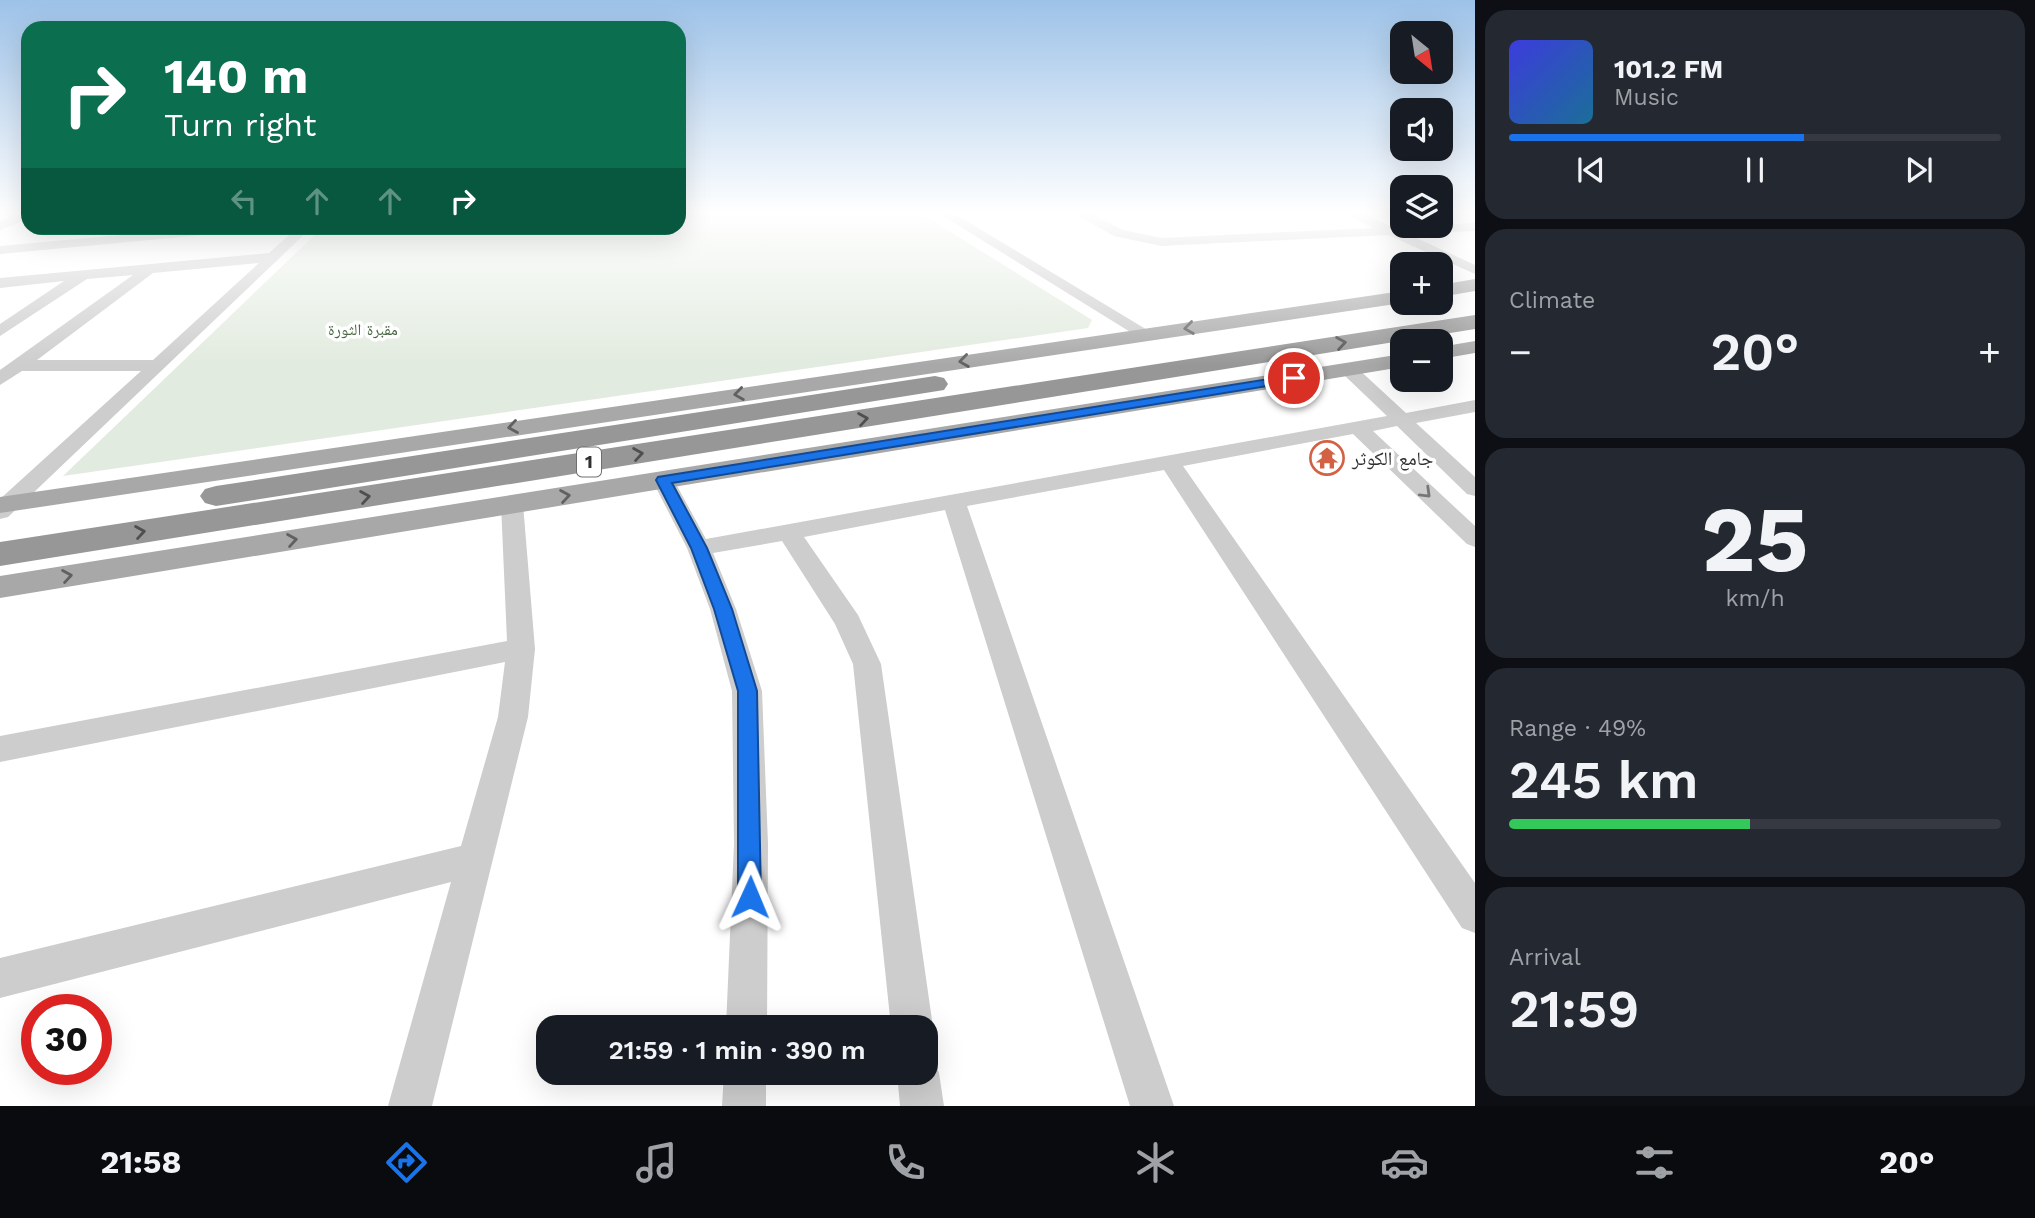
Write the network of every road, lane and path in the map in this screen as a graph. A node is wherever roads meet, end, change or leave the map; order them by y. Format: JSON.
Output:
{"nodes":[{"id":1,"x":85,"y":263,"type":"edge"},
{"id":2,"x":218,"y":263,"type":"edge"},
{"id":3,"x":266,"y":263,"type":"edge"},
{"id":4,"x":1022,"y":263,"type":"edge"},
{"id":5,"x":1459,"y":263,"type":"edge"},
{"id":6,"x":148,"y":270,"type":"junction"},
{"id":7,"x":1475,"y":270,"type":"edge"},
{"id":8,"x":76,"y":276,"type":"junction"},
{"id":9,"x":0,"y":283,"type":"edge"},
{"id":10,"x":1475,"y":285,"type":"edge"},
{"id":11,"x":1453,"y":289,"type":"edge"},
{"id":12,"x":1390,"y":299,"type":"edge"},
{"id":13,"x":1475,"y":300,"type":"edge"},
{"id":14,"x":1475,"y":322,"type":"edge"},
{"id":15,"x":2,"y":329,"type":"edge"},
{"id":16,"x":1149,"y":343,"type":"junction"},
{"id":17,"x":1475,"y":347,"type":"edge"},
{"id":18,"x":1453,"y":351,"type":"edge"},
{"id":19,"x":1390,"y":362,"type":"edge"},
{"id":20,"x":157,"y":365,"type":"junction"},
{"id":21,"x":17,"y":366,"type":"junction"},
{"id":22,"x":1177,"y":370,"type":"junction"},
{"id":23,"x":1349,"y":370,"type":"junction"},
{"id":24,"x":0,"y":379,"type":"edge"},
{"id":25,"x":1475,"y":406,"type":"edge"},
{"id":26,"x":1400,"y":421,"type":"junction"},
{"id":27,"x":1359,"y":429,"type":"junction"},
{"id":28,"x":1170,"y":463,"type":"junction"},
{"id":29,"x":663,"y":480,"type":"junction"},
{"id":30,"x":1475,"y":489,"type":"edge"},
{"id":31,"x":954,"y":503,"type":"junction"},
{"id":32,"x":512,"y":504,"type":"junction"},
{"id":33,"x":2,"y":513,"type":"edge"},
{"id":34,"x":789,"y":533,"type":"junction"},
{"id":35,"x":1475,"y":539,"type":"edge"},
{"id":36,"x":699,"y":548,"type":"junction"},
{"id":37,"x":0,"y":554,"type":"edge"},
{"id":38,"x":0,"y":587,"type":"edge"},
{"id":39,"x":521,"y":649,"type":"junction"},
{"id":40,"x":0,"y":749,"type":"edge"},
{"id":41,"x":476,"y":859,"type":"junction"},
{"id":42,"x":1475,"y":915,"type":"edge"},
{"id":43,"x":0,"y":978,"type":"edge"},
{"id":44,"x":746,"y":1015,"type":"edge"},
{"id":45,"x":911,"y":1015,"type":"edge"},
{"id":46,"x":745,"y":1085,"type":"edge"},
{"id":47,"x":919,"y":1085,"type":"edge"},
{"id":48,"x":411,"y":1106,"type":"edge"},
{"id":49,"x":744,"y":1106,"type":"edge"},
{"id":50,"x":922,"y":1106,"type":"edge"},
{"id":51,"x":1152,"y":1106,"type":"edge"}],
"edges":[{"from":1,"to":8,"type":"street"},
{"from":2,"to":6,"type":"street"},
{"from":3,"to":20,"type":"street"},
{"from":4,"to":16,"type":"street"},
{"from":5,"to":7,"type":"street"},
{"from":6,"to":8,"type":"street"},
{"from":6,"to":21,"type":"street"},
{"from":8,"to":9,"type":"street"},
{"from":8,"to":15,"type":"street"},
{"from":10,"to":11,"type":"main road"},
{"from":12,"to":16,"type":"main road","one_way":true},
{"from":13,"to":16,"type":"highway","number":"1"},
{"from":22,"to":14,"type":"highway","number":"1","one_way":true},
{"from":16,"to":22,"type":"highway"},
{"from":16,"to":33,"type":"highway","number":"1","one_way":true},
{"from":17,"to":18,"type":"main road"},
{"from":19,"to":23,"type":"main road"},
{"from":20,"to":21,"type":"street"},
{"from":20,"to":33,"type":"street"},
{"from":21,"to":24,"type":"street"},
{"from":37,"to":22,"type":"highway","number":"1","one_way":true},
{"from":23,"to":26,"type":"street"},
{"from":23,"to":29,"type":"main road"},
{"from":25,"to":26,"type":"street"},
{"from":26,"to":27,"type":"street"},
{"from":26,"to":30,"type":"street"},
{"from":27,"to":28,"type":"street"},
{"from":27,"to":35,"type":"street","one_way":true},
{"from":28,"to":31,"type":"street"},
{"from":28,"to":42,"type":"street"},
{"from":32,"to":29,"type":"main road","one_way":true},
{"from":29,"to":36,"type":"street"},
{"from":31,"to":34,"type":"street"},
{"from":31,"to":51,"type":"street"},
{"from":38,"to":32,"type":"main road","one_way":true},
{"from":32,"to":39,"type":"street"},
{"from":34,"to":36,"type":"street"},
{"from":34,"to":45,"type":"street"},
{"from":36,"to":44,"type":"street"},
{"from":39,"to":40,"type":"street"},
{"from":39,"to":41,"type":"street"},
{"from":41,"to":43,"type":"street"},
{"from":41,"to":48,"type":"street"},
{"from":46,"to":49,"type":"street"},
{"from":47,"to":50,"type":"street"}]}
